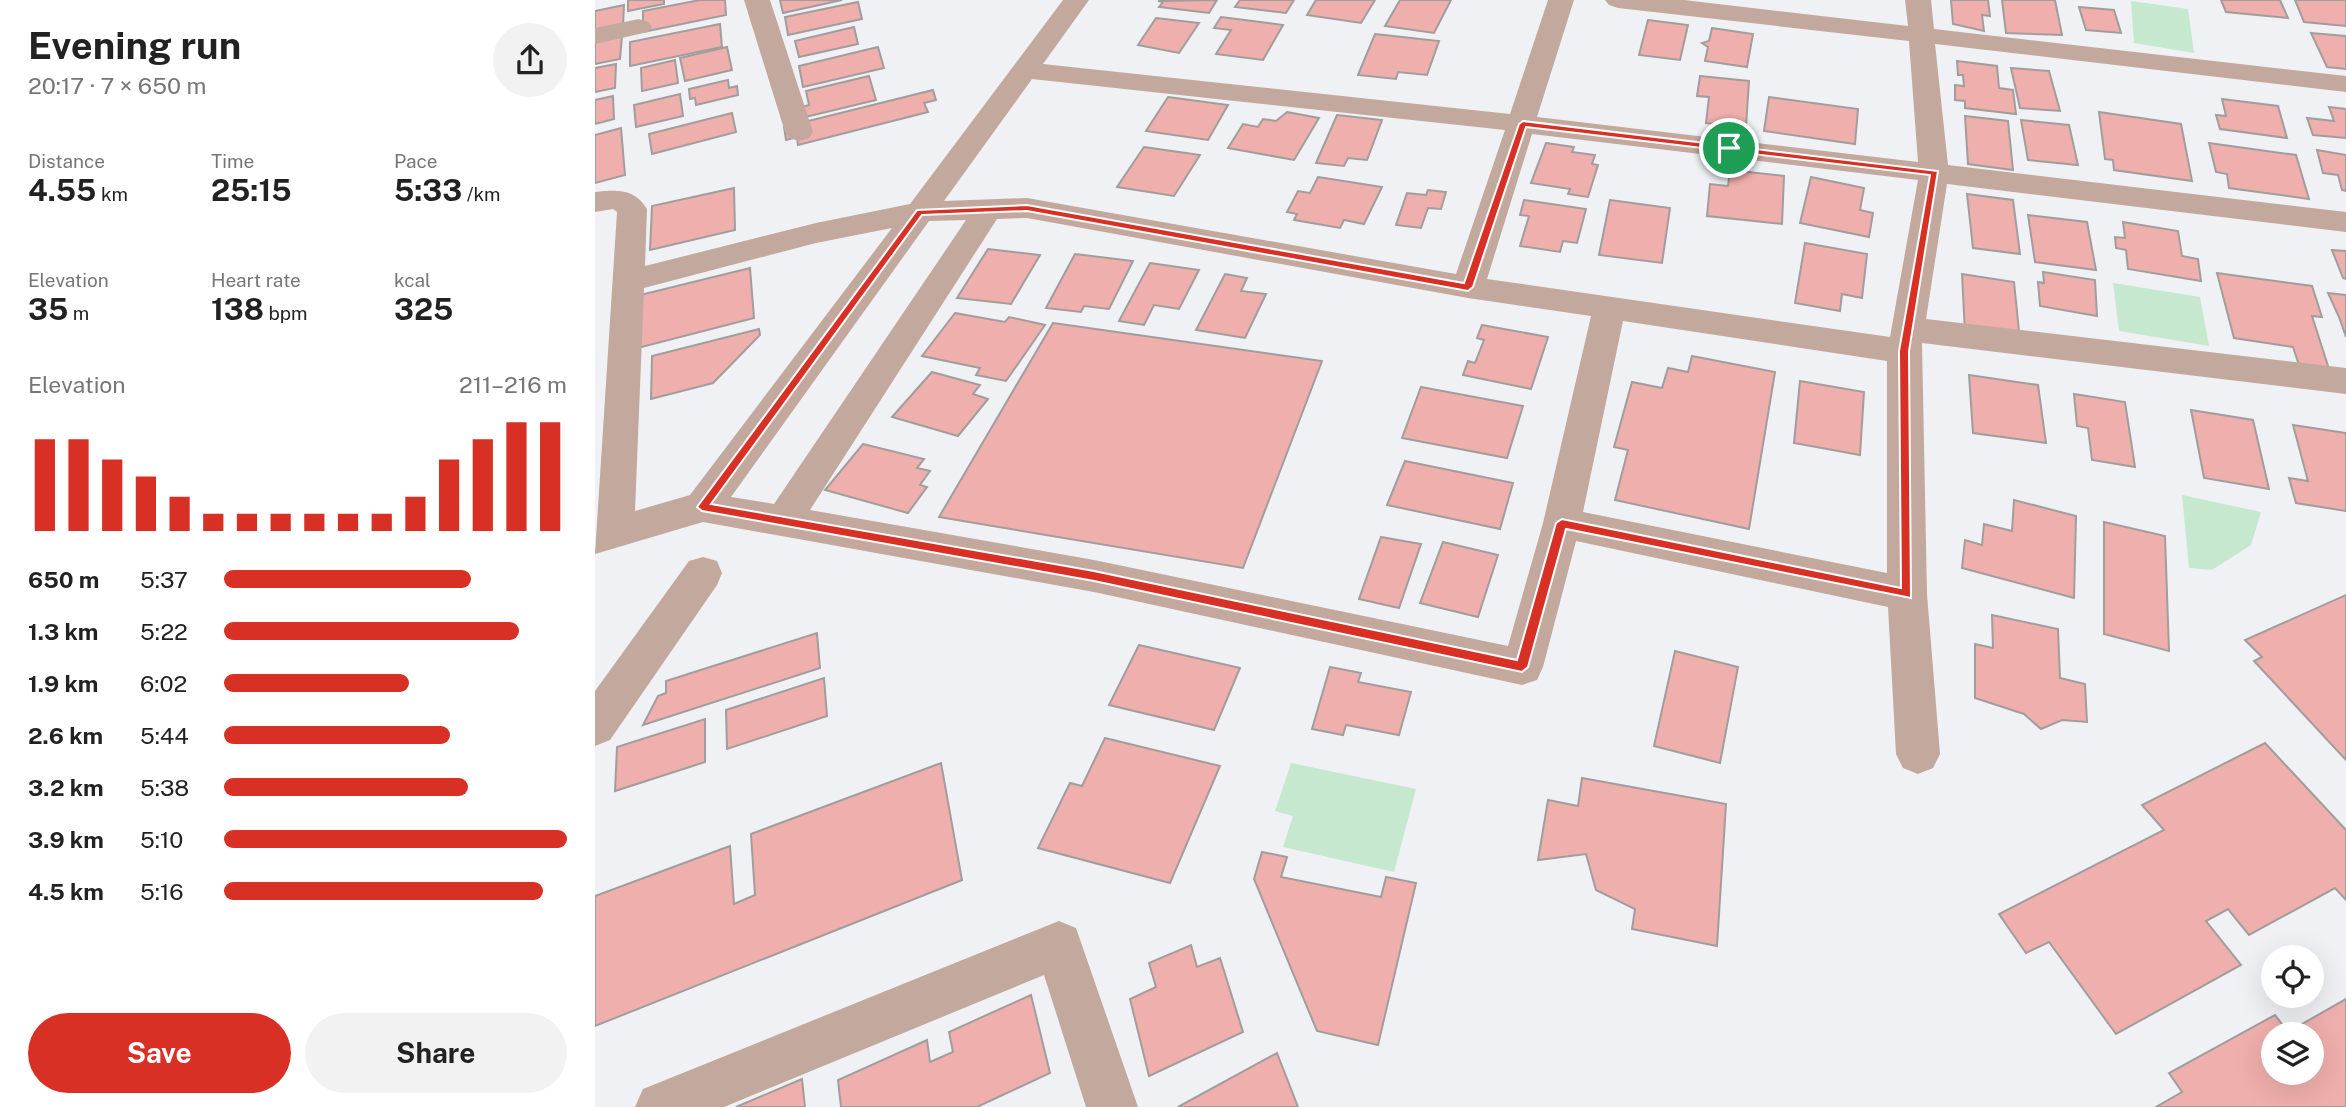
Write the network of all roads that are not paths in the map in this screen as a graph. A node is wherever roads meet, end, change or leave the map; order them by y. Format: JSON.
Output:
{"nodes":[{"id":1,"x":757,"y":0,"type":"edge"},
{"id":2,"x":1076,"y":0,"type":"edge"},
{"id":3,"x":1561,"y":0,"type":"edge"},
{"id":4,"x":1618,"y":0,"type":"edge"},
{"id":5,"x":1918,"y":0,"type":"edge"},
{"id":6,"x":639,"y":27,"type":"dead end"},
{"id":7,"x":595,"y":36,"type":"edge"},
{"id":8,"x":1921,"y":37,"type":"junction"},
{"id":9,"x":1025,"y":70,"type":"junction"},
{"id":10,"x":2346,"y":84,"type":"edge"},
{"id":11,"x":1523,"y":124,"type":"junction"},
{"id":12,"x":799,"y":132,"type":"dead end"},
{"id":13,"x":1934,"y":173,"type":"junction"},
{"id":14,"x":595,"y":202,"type":"edge"},
{"id":15,"x":989,"y":208,"type":"junction"},
{"id":16,"x":920,"y":212,"type":"junction"},
{"id":17,"x":2346,"y":222,"type":"edge"},
{"id":18,"x":628,"y":281,"type":"junction"},
{"id":19,"x":1468,"y":287,"type":"junction"},
{"id":20,"x":1609,"y":308,"type":"junction"},
{"id":21,"x":1905,"y":340,"type":"junction"},
{"id":22,"x":2346,"y":381,"type":"edge"},
{"id":23,"x":702,"y":507,"type":"junction"},
{"id":24,"x":783,"y":521,"type":"junction"},
{"id":25,"x":1562,"y":523,"type":"junction"},
{"id":26,"x":605,"y":535,"type":"edge"},
{"id":27,"x":703,"y":573,"type":"dead end"},
{"id":28,"x":1907,"y":594,"type":"junction"},
{"id":29,"x":595,"y":726,"type":"edge"},
{"id":30,"x":1918,"y":754,"type":"dead end"},
{"id":31,"x":660,"y":1107,"type":"edge"},
{"id":32,"x":1112,"y":1107,"type":"edge"}],
"edges":[{"from":1,"to":12,"type":"street"},
{"from":2,"to":9,"type":"street"},
{"from":3,"to":11,"type":"street"},
{"from":4,"to":8,"type":"street"},
{"from":5,"to":8,"type":"street"},
{"from":6,"to":7,"type":"street"},
{"from":8,"to":10,"type":"street"},
{"from":8,"to":13,"type":"street"},
{"from":9,"to":11,"type":"street"},
{"from":9,"to":16,"type":"street"},
{"from":11,"to":13,"type":"street"},
{"from":11,"to":19,"type":"street"},
{"from":13,"to":17,"type":"street"},
{"from":13,"to":21,"type":"street"},
{"from":14,"to":18,"type":"street"},
{"from":15,"to":16,"type":"street"},
{"from":15,"to":19,"type":"street"},
{"from":15,"to":24,"type":"street"},
{"from":16,"to":18,"type":"street"},
{"from":16,"to":23,"type":"street"},
{"from":18,"to":26,"type":"street"},
{"from":19,"to":20,"type":"street"},
{"from":20,"to":21,"type":"street"},
{"from":20,"to":25,"type":"street"},
{"from":21,"to":22,"type":"street"},
{"from":21,"to":28,"type":"street"},
{"from":23,"to":24,"type":"street"},
{"from":23,"to":26,"type":"street"},
{"from":24,"to":25,"type":"street"},
{"from":25,"to":28,"type":"street"},
{"from":27,"to":29,"type":"street"},
{"from":28,"to":30,"type":"street"},
{"from":31,"to":32,"type":"street"}]}
